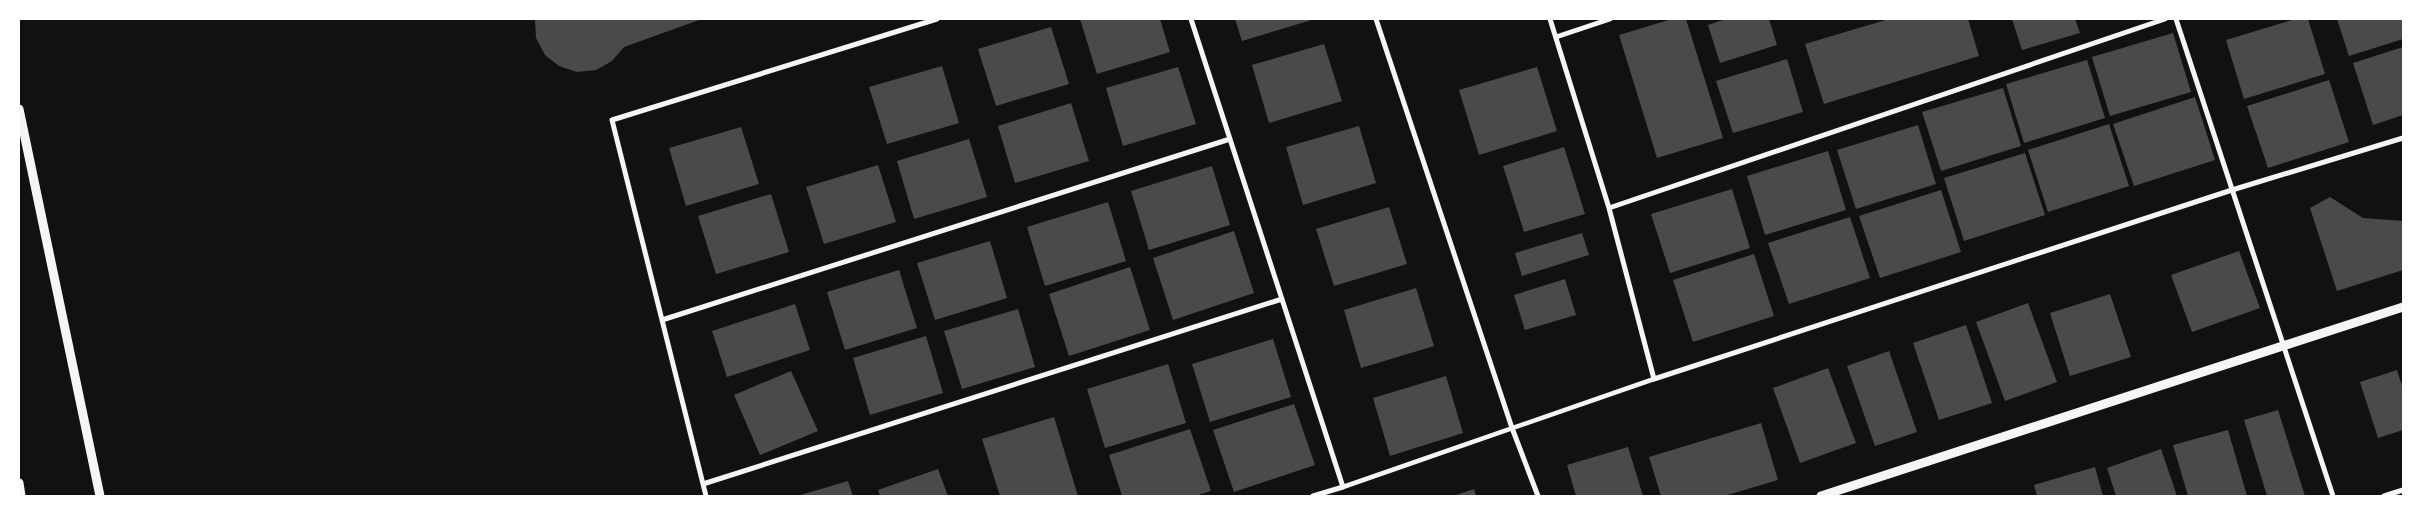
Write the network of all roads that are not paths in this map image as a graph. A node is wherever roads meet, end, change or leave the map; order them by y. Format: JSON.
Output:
{"nodes":[{"id":1,"x":937,"y":19,"type":"edge"},
{"id":2,"x":1191,"y":19,"type":"edge"},
{"id":3,"x":1376,"y":19,"type":"edge"},
{"id":4,"x":1550,"y":19,"type":"edge"},
{"id":5,"x":1610,"y":19,"type":"edge"},
{"id":6,"x":2165,"y":19,"type":"edge"},
{"id":7,"x":2176,"y":19,"type":"edge"},
{"id":8,"x":1556,"y":37,"type":"junction"},
{"id":9,"x":19,"y":109,"type":"edge"},
{"id":10,"x":2403,"y":138,"type":"edge"},
{"id":11,"x":1230,"y":140,"type":"junction"},
{"id":12,"x":2232,"y":190,"type":"junction"},
{"id":13,"x":1609,"y":208,"type":"junction"},
{"id":14,"x":1282,"y":299,"type":"junction"},
{"id":15,"x":2403,"y":308,"type":"edge"},
{"id":16,"x":662,"y":320,"type":"junction"},
{"id":17,"x":2284,"y":346,"type":"junction"},
{"id":18,"x":1654,"y":379,"type":"junction"},
{"id":19,"x":1512,"y":428,"type":"junction"},
{"id":20,"x":19,"y":483,"type":"edge"},
{"id":21,"x":703,"y":484,"type":"junction"},
{"id":22,"x":1343,"y":487,"type":"junction"},
{"id":23,"x":2403,"y":490,"type":"edge"},
{"id":24,"x":22,"y":496,"type":"edge"},
{"id":25,"x":100,"y":496,"type":"edge"},
{"id":26,"x":706,"y":496,"type":"edge"},
{"id":27,"x":1313,"y":496,"type":"edge"},
{"id":28,"x":1538,"y":496,"type":"edge"},
{"id":29,"x":1821,"y":496,"type":"edge"},
{"id":30,"x":2333,"y":496,"type":"edge"},
{"id":31,"x":2384,"y":496,"type":"edge"}],
"edges":[{"from":1,"to":16,"type":"street"},
{"from":2,"to":11,"type":"street"},
{"from":3,"to":19,"type":"street"},
{"from":4,"to":8,"type":"street"},
{"from":5,"to":8,"type":"street"},
{"from":6,"to":13,"type":"street"},
{"from":7,"to":12,"type":"street"},
{"from":8,"to":13,"type":"street"},
{"from":9,"to":25,"type":"street"},
{"from":10,"to":12,"type":"street"},
{"from":11,"to":14,"type":"street"},
{"from":11,"to":16,"type":"street"},
{"from":12,"to":17,"type":"street"},
{"from":12,"to":18,"type":"street"},
{"from":13,"to":18,"type":"street"},
{"from":14,"to":21,"type":"street"},
{"from":14,"to":22,"type":"street"},
{"from":15,"to":17,"type":"street"},
{"from":16,"to":21,"type":"street"},
{"from":17,"to":29,"type":"street"},
{"from":17,"to":30,"type":"street"},
{"from":18,"to":19,"type":"street"},
{"from":19,"to":22,"type":"street"},
{"from":19,"to":28,"type":"street"},
{"from":20,"to":24,"type":"street"},
{"from":21,"to":26,"type":"street"},
{"from":22,"to":27,"type":"street"},
{"from":23,"to":31,"type":"street"}]}
